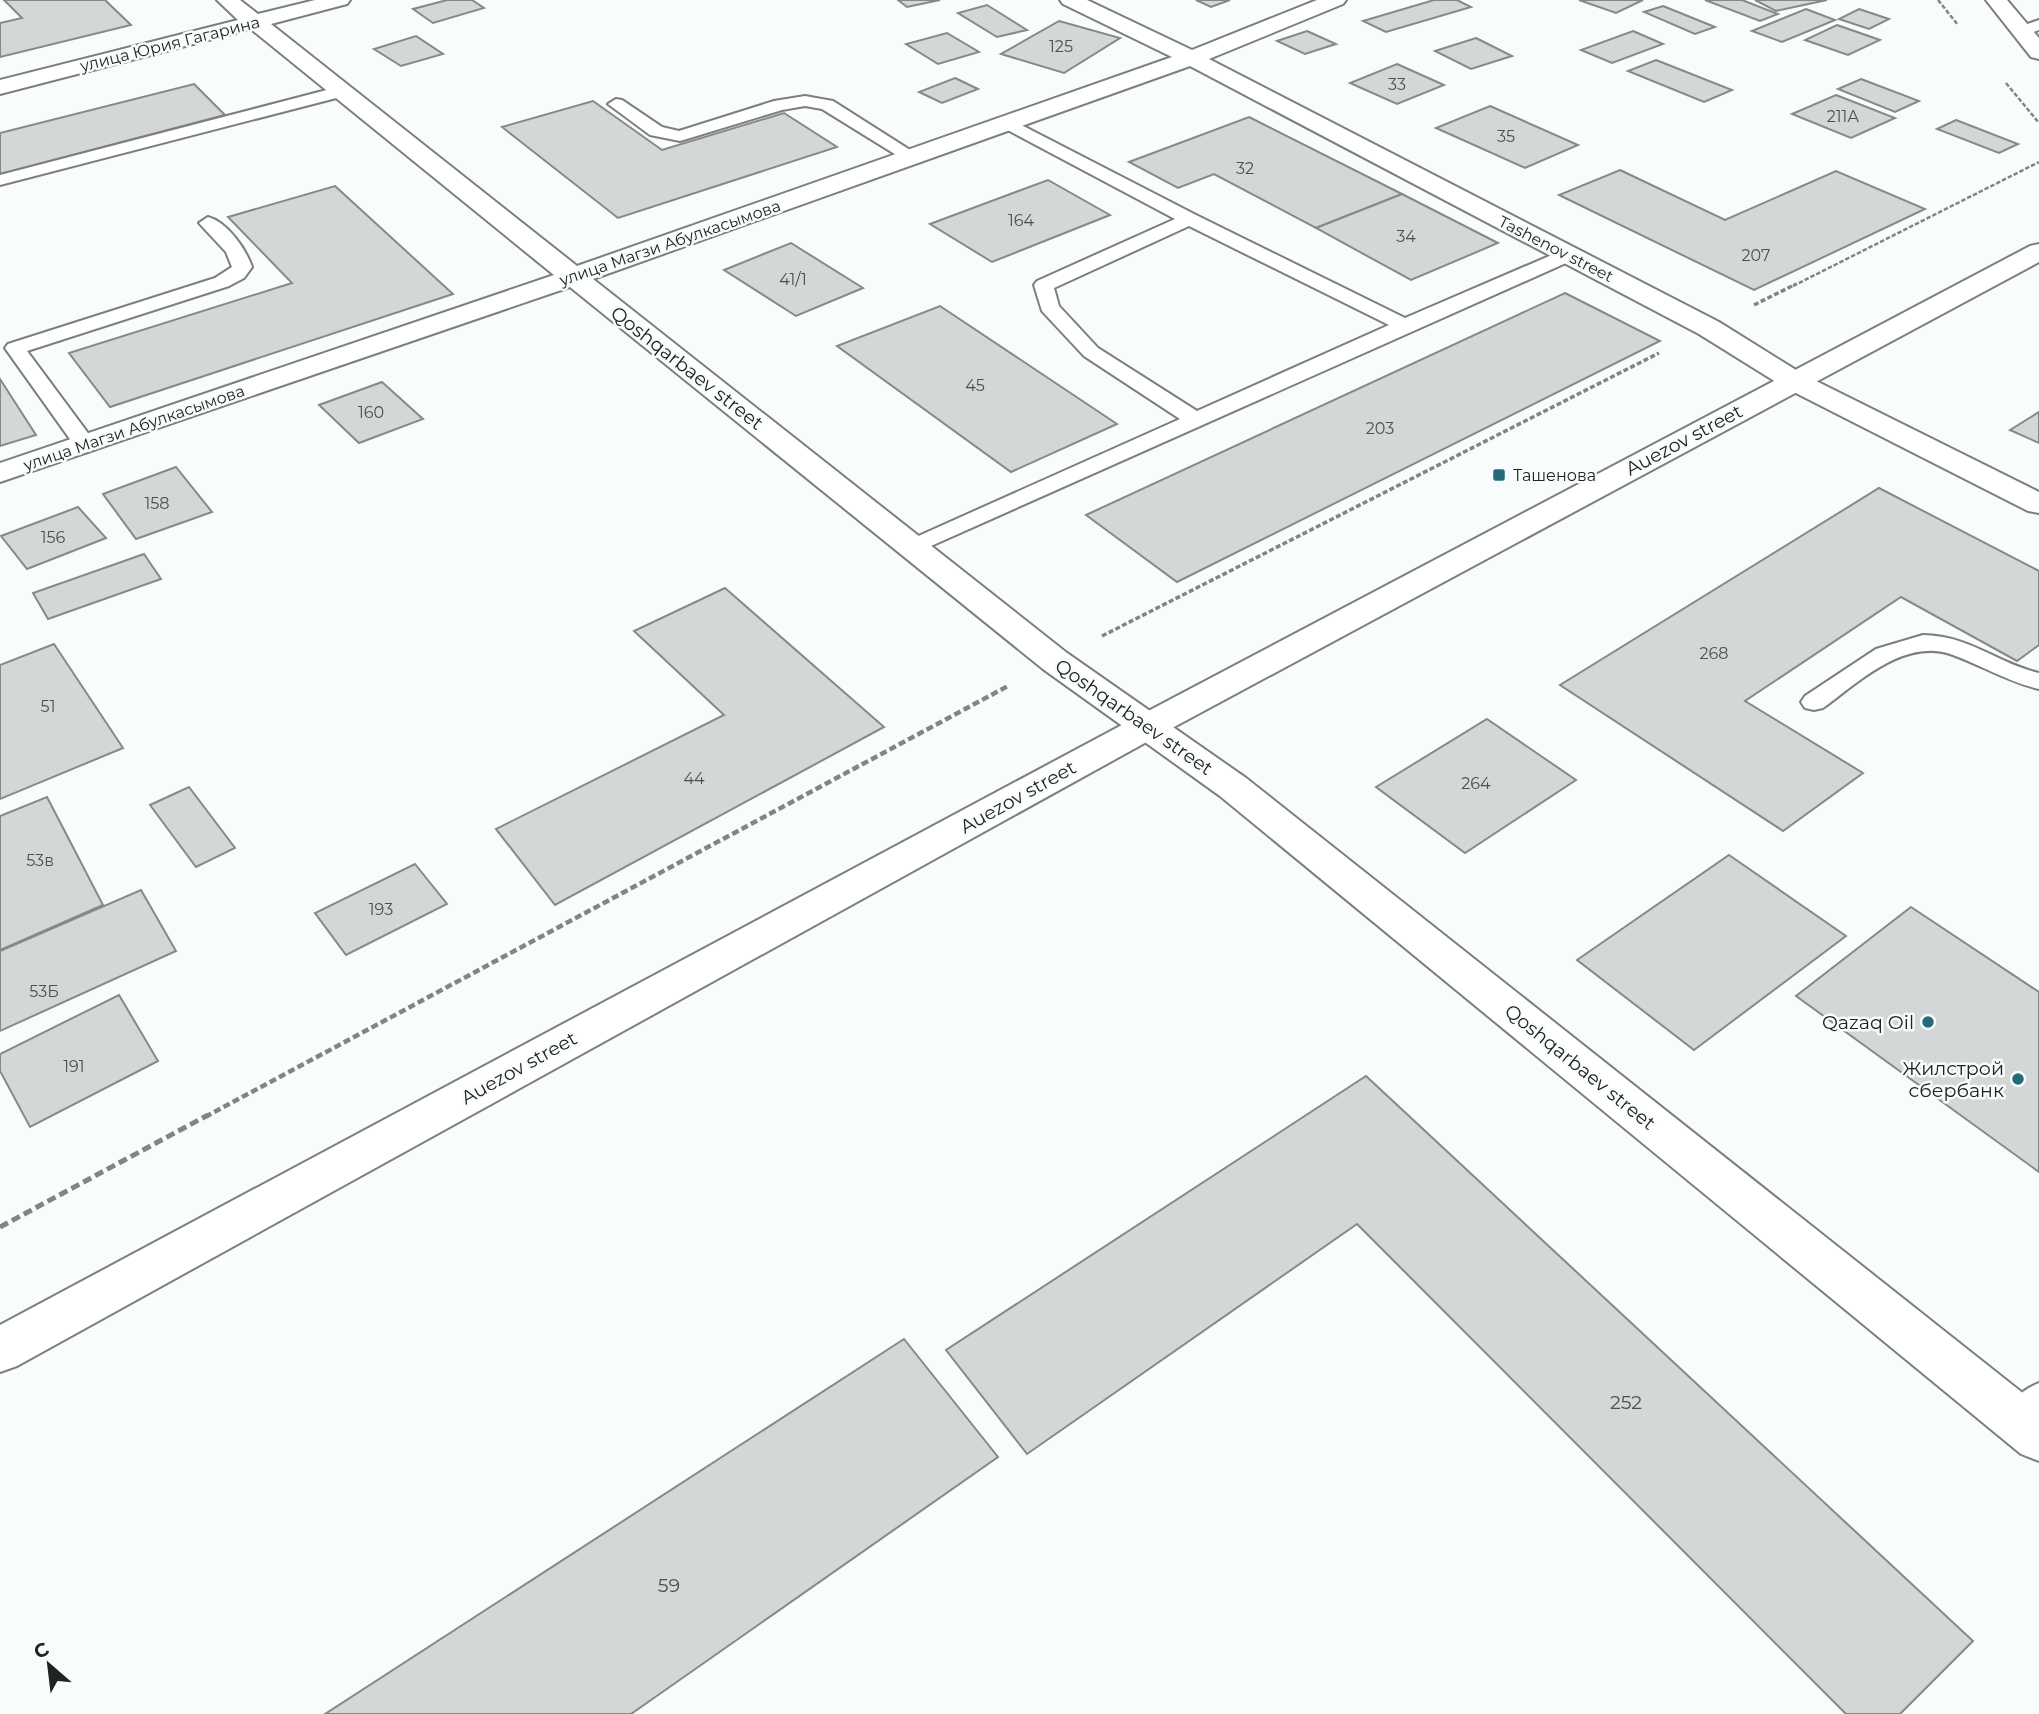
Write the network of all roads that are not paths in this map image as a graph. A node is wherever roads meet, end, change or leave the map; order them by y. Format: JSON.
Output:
{"nodes":[{"id":1,"x":227,"y":0,"type":"edge"},
{"id":2,"x":340,"y":0,"type":"edge"},
{"id":3,"x":1070,"y":0,"type":"edge"},
{"id":4,"x":1336,"y":0,"type":"edge"},
{"id":5,"x":1996,"y":0,"type":"edge"},
{"id":6,"x":256,"y":22,"type":"junction"},
{"id":7,"x":2031,"y":28,"type":"edge"},
{"id":8,"x":2039,"y":52,"type":"edge"},
{"id":9,"x":1191,"y":58,"type":"junction"},
{"id":10,"x":0,"y":87,"type":"edge"},
{"id":11,"x":342,"y":91,"type":"junction"},
{"id":12,"x":616,"y":104,"type":"dead end"},
{"id":13,"x":1008,"y":123,"type":"junction"},
{"id":14,"x":912,"y":157,"type":"junction"},
{"id":15,"x":0,"y":180,"type":"edge"},
{"id":16,"x":1189,"y":219,"type":"junction"},
{"id":17,"x":208,"y":223,"type":"dead end"},
{"id":18,"x":2039,"y":252,"type":"edge"},
{"id":19,"x":1568,"y":255,"type":"junction"},
{"id":20,"x":573,"y":278,"type":"junction"},
{"id":21,"x":1405,"y":325,"type":"junction"},
{"id":22,"x":8,"y":350,"type":"edge"},
{"id":23,"x":1794,"y":381,"type":"junction"},
{"id":24,"x":1197,"y":421,"type":"junction"},
{"id":25,"x":85,"y":444,"type":"junction"},
{"id":26,"x":0,"y":473,"type":"edge"},
{"id":27,"x":2039,"y":504,"type":"edge"},
{"id":28,"x":913,"y":547,"type":"junction"},
{"id":29,"x":2039,"y":681,"type":"edge"},
{"id":30,"x":1814,"y":702,"type":"dead end"},
{"id":31,"x":1148,"y":726,"type":"junction"},
{"id":32,"x":0,"y":1350,"type":"edge"},
{"id":33,"x":2032,"y":1419,"type":"edge"}],
"edges":[{"from":1,"to":6,"type":"street","name":"Qoshqarbaev street"},
{"from":2,"to":6,"type":"street","name":"улица Юрия Гагарина"},
{"from":3,"to":9,"type":"street","name":"Tashenov street"},
{"from":4,"to":9,"type":"street","name":"улица Магзи Абулкасымова"},
{"from":5,"to":7,"type":"street"},
{"from":6,"to":10,"type":"street","name":"улица Юрия Гагарина"},
{"from":6,"to":11,"type":"street","name":"Qoshqarbaev street"},
{"from":7,"to":8,"type":"street"},
{"from":9,"to":13,"type":"street","name":"улица Магзи Абулкасымова"},
{"from":9,"to":19,"type":"street","name":"Tashenov street"},
{"from":11,"to":15,"type":"lane"},
{"from":11,"to":20,"type":"street","name":"Qoshqarbaev street"},
{"from":12,"to":14,"type":"lane"},
{"from":13,"to":14,"type":"street","name":"улица Магзи Абулкасымова"},
{"from":13,"to":16,"type":"lane"},
{"from":14,"to":20,"type":"street","name":"улица Магзи Абулкасымова"},
{"from":16,"to":21,"type":"lane"},
{"from":16,"to":24,"type":"lane"},
{"from":17,"to":22,"type":"lane"},
{"from":18,"to":23,"type":"street","name":"Auezov street"},
{"from":19,"to":21,"type":"lane"},
{"from":19,"to":23,"type":"street","name":"Tashenov street"},
{"from":20,"to":25,"type":"street","name":"улица Магзи Абулкасымова"},
{"from":20,"to":28,"type":"street","name":"Qoshqarbaev street"},
{"from":21,"to":24,"type":"lane"},
{"from":22,"to":25,"type":"lane"},
{"from":23,"to":27,"type":"street","name":"Tashenov street"},
{"from":23,"to":31,"type":"street","name":"Auezov street"},
{"from":24,"to":28,"type":"lane"},
{"from":25,"to":26,"type":"street","name":"улица Магзи Абулкасымова"},
{"from":28,"to":31,"type":"street","name":"Qoshqarbaev street"},
{"from":29,"to":30,"type":"lane"},
{"from":31,"to":32,"type":"street","name":"Auezov street"},
{"from":31,"to":33,"type":"street","name":"Qoshqarbaev street"}]}
